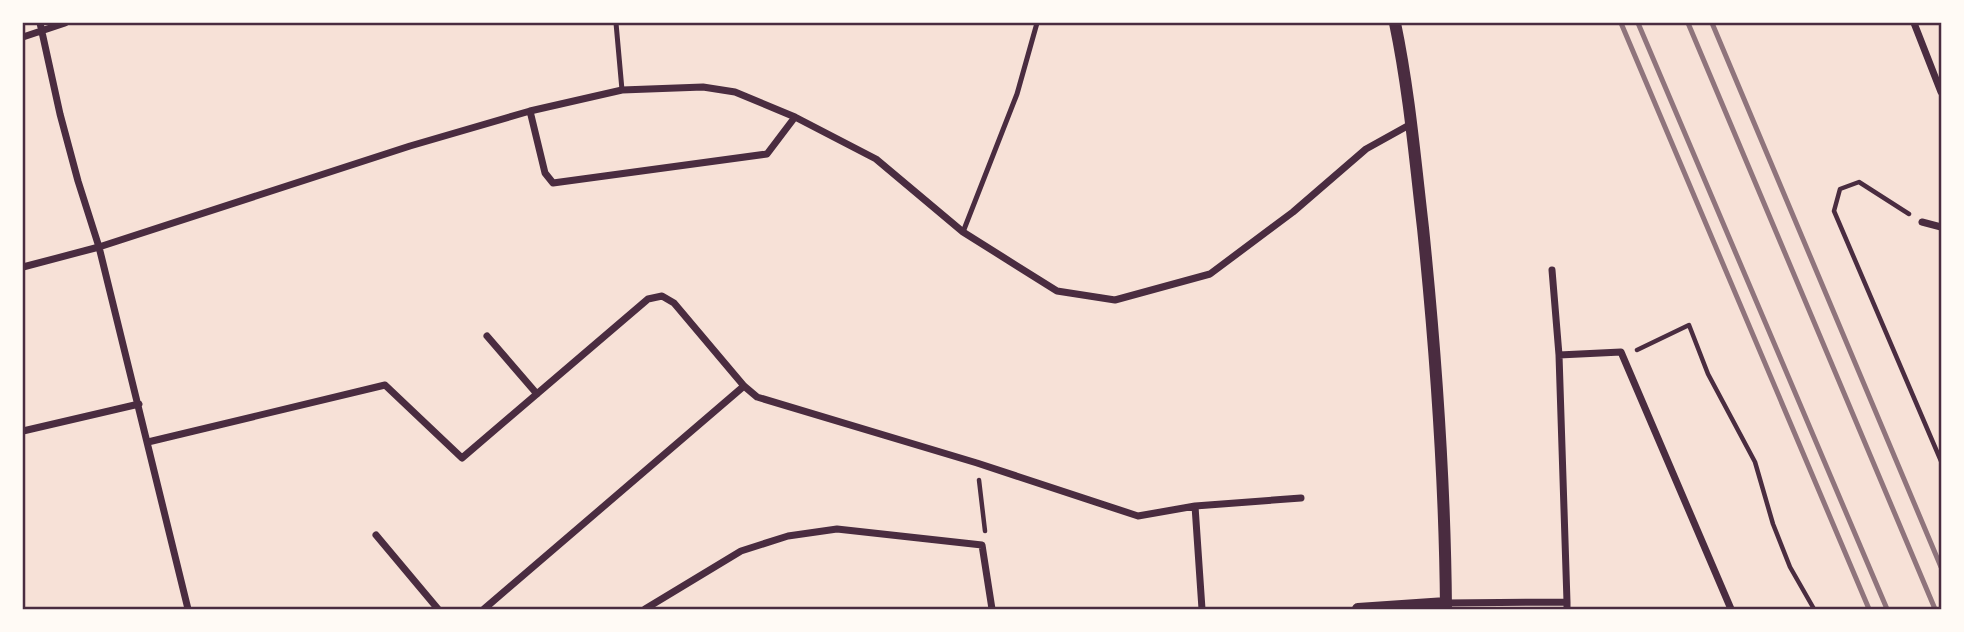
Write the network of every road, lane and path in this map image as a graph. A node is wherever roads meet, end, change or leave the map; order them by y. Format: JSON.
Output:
{"nodes":[{"id":1,"x":65,"y":23,"type":"edge"},
{"id":2,"x":617,"y":23,"type":"edge"},
{"id":3,"x":1037,"y":23,"type":"edge"},
{"id":4,"x":1395,"y":23,"type":"edge"},
{"id":5,"x":1914,"y":23,"type":"edge"},
{"id":6,"x":40,"y":27,"type":"edge"},
{"id":7,"x":23,"y":37,"type":"edge"},
{"id":8,"x":622,"y":90,"type":"junction"},
{"id":9,"x":1941,"y":92,"type":"edge"},
{"id":10,"x":530,"y":111,"type":"junction"},
{"id":11,"x":795,"y":117,"type":"junction"},
{"id":12,"x":1412,"y":123,"type":"junction"},
{"id":13,"x":1922,"y":222,"type":"joint"},
{"id":14,"x":1941,"y":227,"type":"edge"},
{"id":15,"x":963,"y":232,"type":"junction"},
{"id":16,"x":99,"y":247,"type":"junction"},
{"id":17,"x":23,"y":267,"type":"edge"},
{"id":18,"x":1552,"y":270,"type":"dead end"},
{"id":19,"x":487,"y":335,"type":"dead end"},
{"id":20,"x":1559,"y":355,"type":"junction"},
{"id":21,"x":1623,"y":357,"type":"junction"},
{"id":22,"x":744,"y":386,"type":"junction"},
{"id":23,"x":537,"y":394,"type":"junction"},
{"id":24,"x":139,"y":404,"type":"junction"},
{"id":25,"x":23,"y":431,"type":"edge"},
{"id":26,"x":148,"y":442,"type":"junction"},
{"id":27,"x":1941,"y":461,"type":"edge"},
{"id":28,"x":977,"y":463,"type":"junction"},
{"id":29,"x":1301,"y":498,"type":"dead end"},
{"id":30,"x":1195,"y":506,"type":"junction"},
{"id":31,"x":376,"y":535,"type":"dead end"},
{"id":32,"x":982,"y":545,"type":"junction"},
{"id":33,"x":1446,"y":606,"type":"edge"},
{"id":34,"x":1567,"y":606,"type":"edge"},
{"id":35,"x":188,"y":609,"type":"edge"},
{"id":36,"x":438,"y":609,"type":"edge"},
{"id":37,"x":484,"y":609,"type":"edge"},
{"id":38,"x":645,"y":609,"type":"edge"},
{"id":39,"x":992,"y":609,"type":"edge"},
{"id":40,"x":1202,"y":609,"type":"edge"},
{"id":41,"x":1358,"y":609,"type":"edge"},
{"id":42,"x":1731,"y":609,"type":"edge"},
{"id":43,"x":1814,"y":609,"type":"edge"}],
"edges":[{"from":1,"to":6,"type":"street"},
{"from":2,"to":8,"type":"lane"},
{"from":3,"to":15,"type":"lane"},
{"from":4,"to":12,"type":"street"},
{"from":5,"to":9,"type":"street"},
{"from":6,"to":7,"type":"street"},
{"from":6,"to":16,"type":"street"},
{"from":8,"to":10,"type":"street"},
{"from":8,"to":11,"type":"street"},
{"from":10,"to":11,"type":"street"},
{"from":10,"to":16,"type":"street"},
{"from":11,"to":15,"type":"street"},
{"from":12,"to":15,"type":"street"},
{"from":12,"to":33,"type":"street"},
{"from":13,"to":14,"type":"street"},
{"from":13,"to":27,"type":"path"},
{"from":16,"to":17,"type":"street"},
{"from":16,"to":24,"type":"street"},
{"from":18,"to":20,"type":"street"},
{"from":19,"to":23,"type":"street"},
{"from":20,"to":21,"type":"street"},
{"from":20,"to":34,"type":"street"},
{"from":21,"to":42,"type":"street"},
{"from":21,"to":43,"type":"path"},
{"from":22,"to":23,"type":"street"},
{"from":22,"to":28,"type":"street"},
{"from":22,"to":37,"type":"street"},
{"from":23,"to":26,"type":"street"},
{"from":24,"to":25,"type":"street"},
{"from":24,"to":26,"type":"street"},
{"from":26,"to":35,"type":"street"},
{"from":28,"to":30,"type":"street"},
{"from":28,"to":32,"type":"path"},
{"from":29,"to":30,"type":"street"},
{"from":30,"to":40,"type":"street"},
{"from":31,"to":36,"type":"street"},
{"from":32,"to":38,"type":"street"},
{"from":32,"to":39,"type":"street"},
{"from":33,"to":34,"type":"street"},
{"from":33,"to":41,"type":"street"}]}
